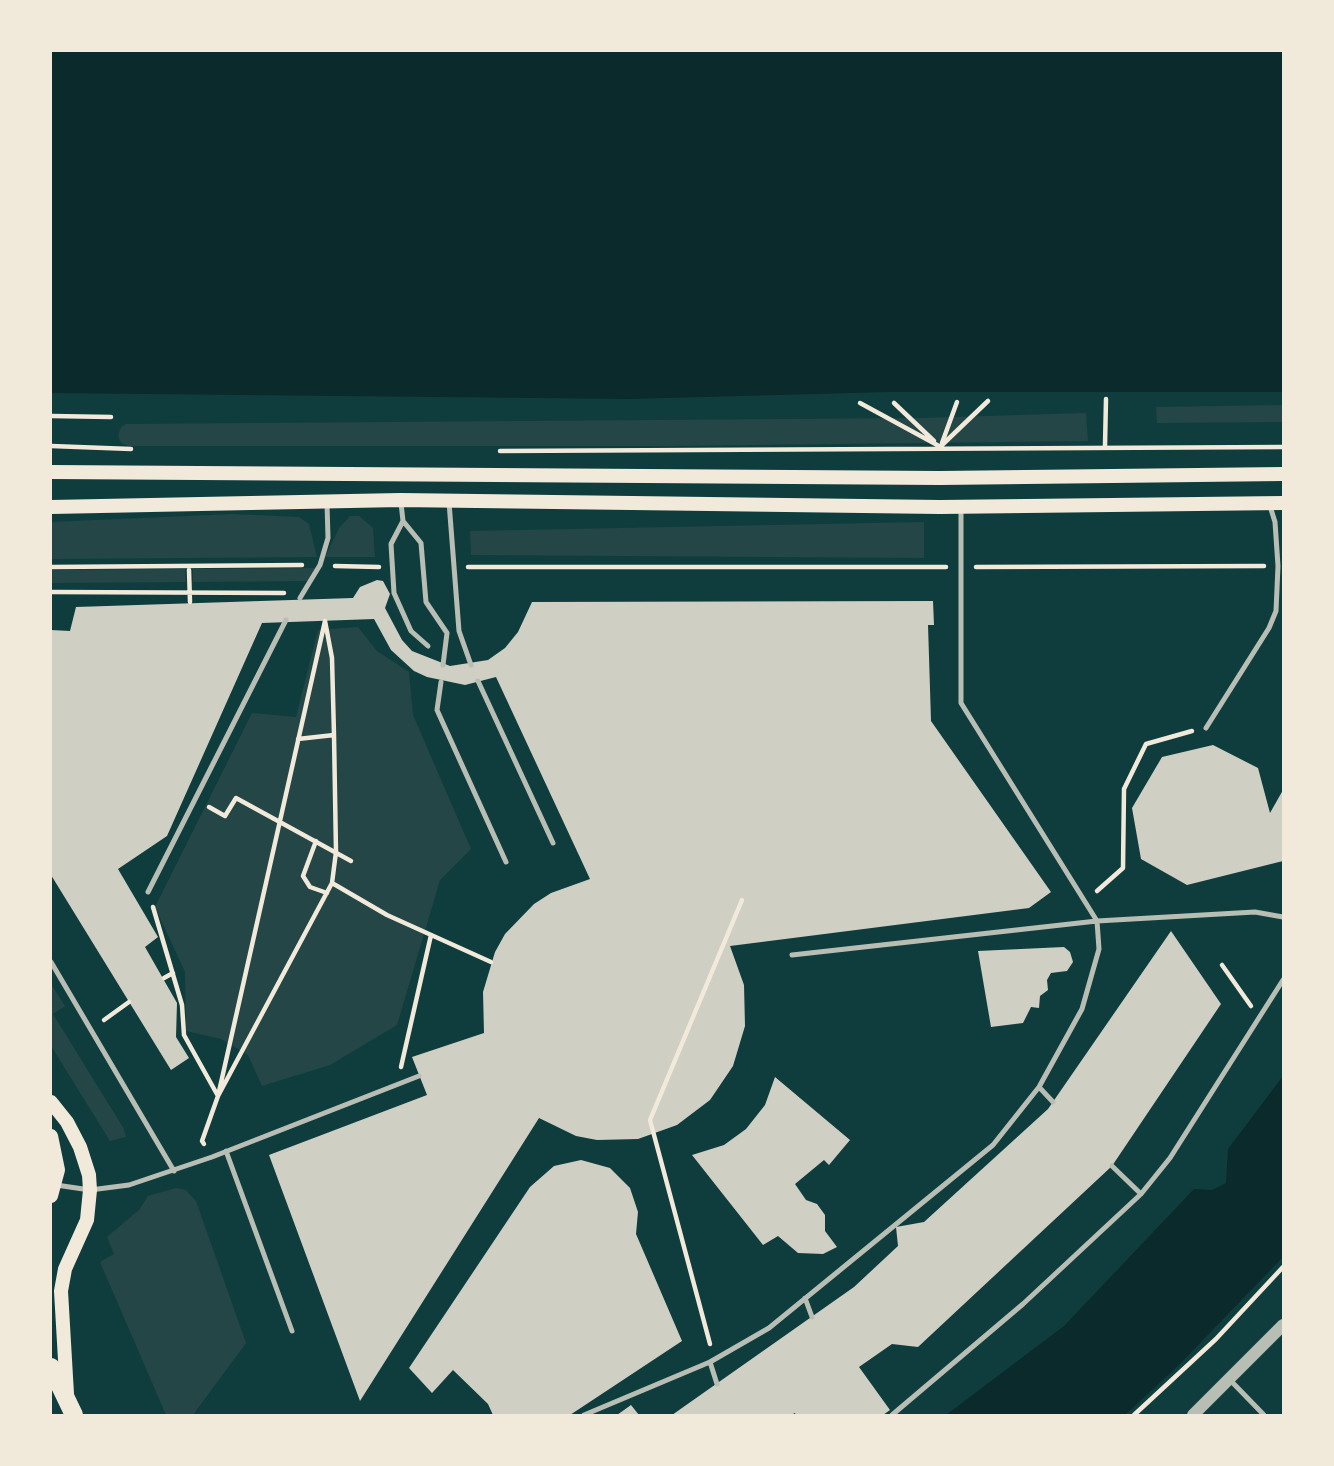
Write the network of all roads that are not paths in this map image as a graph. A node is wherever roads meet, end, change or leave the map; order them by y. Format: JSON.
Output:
{"nodes":[{"id":1,"x":51,"y":472,"type":"edge"},
{"id":2,"x":1283,"y":474,"type":"edge"},
{"id":3,"x":327,"y":500,"type":"junction"},
{"id":4,"x":400,"y":500,"type":"junction"},
{"id":5,"x":449,"y":502,"type":"junction"},
{"id":6,"x":1276,"y":503,"type":"edge"},
{"id":7,"x":961,"y":506,"type":"junction"},
{"id":8,"x":51,"y":507,"type":"edge"},
{"id":9,"x":403,"y":521,"type":"junction"},
{"id":10,"x":301,"y":596,"type":"road end"},
{"id":11,"x":286,"y":620,"type":"dead end"},
{"id":12,"x":459,"y":631,"type":"junction"},
{"id":13,"x":447,"y":634,"type":"junction"},
{"id":14,"x":428,"y":646,"type":"dead end"},
{"id":15,"x":471,"y":664,"type":"dead end"},
{"id":16,"x":443,"y":665,"type":"dead end"},
{"id":17,"x":478,"y":681,"type":"dead end"},
{"id":18,"x":441,"y":682,"type":"dead end"},
{"id":19,"x":1206,"y":728,"type":"road end"},
{"id":20,"x":552,"y":844,"type":"dead end"},
{"id":21,"x":506,"y":862,"type":"dead end"},
{"id":22,"x":148,"y":892,"type":"road end"},
{"id":23,"x":1283,"y":917,"type":"edge"},
{"id":24,"x":1097,"y":921,"type":"junction"},
{"id":25,"x":792,"y":955,"type":"dead end"},
{"id":26,"x":51,"y":962,"type":"edge"},
{"id":27,"x":1283,"y":979,"type":"edge"},
{"id":28,"x":419,"y":1076,"type":"dead end"},
{"id":29,"x":1038,"y":1087,"type":"junction"},
{"id":30,"x":51,"y":1102,"type":"edge"},
{"id":31,"x":1053,"y":1102,"type":"dead end"},
{"id":32,"x":51,"y":1136,"type":"edge"},
{"id":33,"x":226,"y":1151,"type":"junction"},
{"id":34,"x":1112,"y":1166,"type":"dead end"},
{"id":35,"x":174,"y":1171,"type":"junction"},
{"id":36,"x":90,"y":1190,"type":"junction"},
{"id":37,"x":53,"y":1191,"type":"edge"},
{"id":38,"x":1142,"y":1194,"type":"junction"},
{"id":39,"x":805,"y":1298,"type":"junction"},
{"id":40,"x":813,"y":1317,"type":"dead end"},
{"id":41,"x":1283,"y":1325,"type":"edge"},
{"id":42,"x":292,"y":1331,"type":"dead end"},
{"id":43,"x":712,"y":1359,"type":"junction"},
{"id":44,"x":51,"y":1367,"type":"edge"},
{"id":45,"x":1231,"y":1381,"type":"junction"},
{"id":46,"x":717,"y":1384,"type":"dead end"},
{"id":47,"x":71,"y":1409,"type":"edge"},
{"id":48,"x":584,"y":1415,"type":"edge"},
{"id":49,"x":892,"y":1415,"type":"edge"},
{"id":50,"x":1193,"y":1415,"type":"edge"},
{"id":51,"x":1264,"y":1415,"type":"edge"}],
"edges":[{"from":1,"to":2,"type":"main road"},
{"from":3,"to":4,"type":"main road"},
{"from":3,"to":8,"type":"main road"},
{"from":3,"to":10,"type":"lane"},
{"from":4,"to":5,"type":"main road"},
{"from":4,"to":9,"type":"lane"},
{"from":5,"to":7,"type":"main road"},
{"from":5,"to":12,"type":"lane"},
{"from":6,"to":7,"type":"main road"},
{"from":6,"to":19,"type":"lane"},
{"from":7,"to":24,"type":"lane"},
{"from":9,"to":13,"type":"lane"},
{"from":9,"to":14,"type":"lane"},
{"from":11,"to":22,"type":"lane"},
{"from":12,"to":13,"type":"lane"},
{"from":12,"to":15,"type":"lane"},
{"from":13,"to":16,"type":"lane"},
{"from":17,"to":20,"type":"lane"},
{"from":18,"to":21,"type":"lane"},
{"from":23,"to":24,"type":"lane"},
{"from":24,"to":25,"type":"lane"},
{"from":24,"to":29,"type":"lane"},
{"from":26,"to":35,"type":"lane"},
{"from":27,"to":38,"type":"lane"},
{"from":28,"to":33,"type":"lane"},
{"from":29,"to":31,"type":"lane"},
{"from":29,"to":39,"type":"lane"},
{"from":30,"to":36,"type":"main road"},
{"from":32,"to":37,"type":"main road"},
{"from":33,"to":35,"type":"lane"},
{"from":33,"to":42,"type":"lane"},
{"from":34,"to":38,"type":"lane"},
{"from":35,"to":36,"type":"lane"},
{"from":36,"to":37,"type":"lane"},
{"from":36,"to":47,"type":"main road"},
{"from":38,"to":49,"type":"lane"},
{"from":39,"to":40,"type":"lane"},
{"from":39,"to":43,"type":"lane"},
{"from":41,"to":45,"type":"street"},
{"from":43,"to":46,"type":"lane"},
{"from":43,"to":48,"type":"lane"},
{"from":44,"to":47,"type":"main road"},
{"from":45,"to":50,"type":"street"},
{"from":45,"to":51,"type":"lane"}]}
